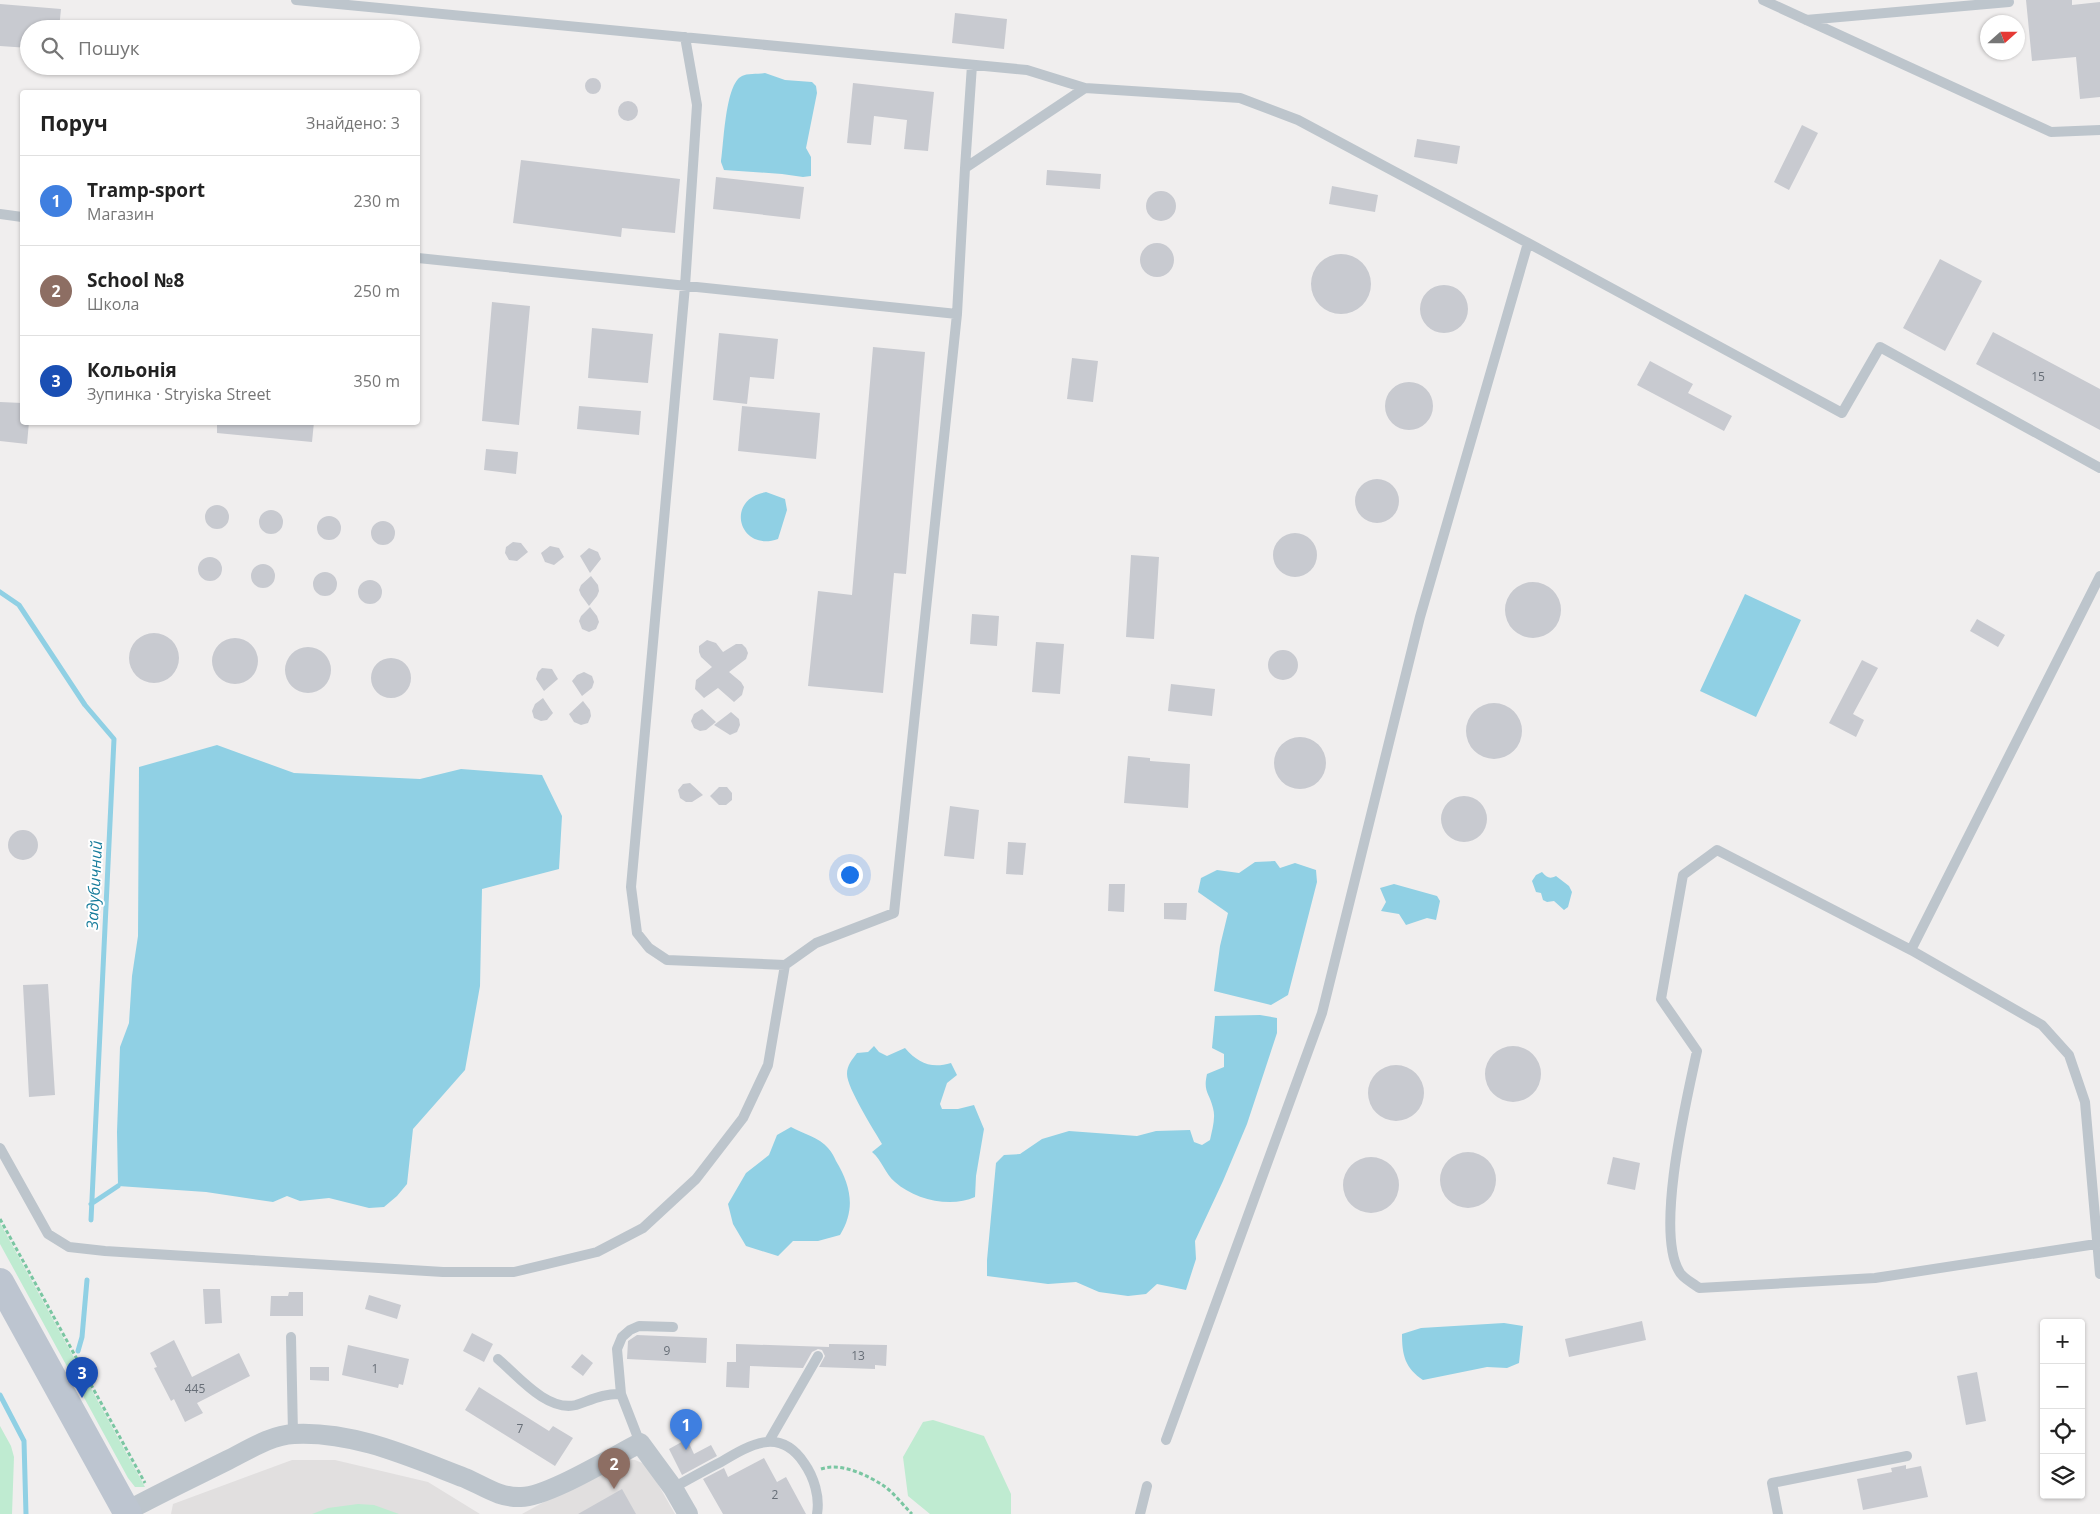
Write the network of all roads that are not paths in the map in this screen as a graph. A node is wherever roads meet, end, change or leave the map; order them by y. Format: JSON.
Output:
{"nodes":[{"id":1,"x":296,"y":0,"type":"edge"},
{"id":2,"x":1763,"y":0,"type":"edge"},
{"id":3,"x":2009,"y":2,"type":"dead end"},
{"id":4,"x":1805,"y":20,"type":"junction"},
{"id":5,"x":685,"y":37,"type":"junction"},
{"id":6,"x":972,"y":65,"type":"junction"},
{"id":7,"x":1085,"y":88,"type":"junction"},
{"id":8,"x":2100,"y":130,"type":"edge"},
{"id":9,"x":965,"y":168,"type":"junction"},
{"id":10,"x":0,"y":214,"type":"edge"},
{"id":11,"x":20,"y":216,"type":"edge"},
{"id":12,"x":1528,"y":243,"type":"junction"},
{"id":13,"x":420,"y":258,"type":"edge"},
{"id":14,"x":686,"y":286,"type":"junction"},
{"id":15,"x":957,"y":314,"type":"junction"},
{"id":16,"x":2100,"y":468,"type":"edge"},
{"id":17,"x":2100,"y":576,"type":"edge"},
{"id":18,"x":1911,"y":950,"type":"junction"},
{"id":19,"x":785,"y":965,"type":"junction"},
{"id":20,"x":0,"y":1148,"type":"edge"},
{"id":21,"x":2096,"y":1244,"type":"junction"},
{"id":22,"x":2100,"y":1274,"type":"edge"},
{"id":23,"x":0,"y":1282,"type":"edge"},
{"id":24,"x":673,"y":1328,"type":"dead end"},
{"id":25,"x":291,"y":1337,"type":"dead end"},
{"id":26,"x":818,"y":1356,"type":"dead end"},
{"id":27,"x":498,"y":1359,"type":"dead end"},
{"id":28,"x":621,"y":1394,"type":"junction"},
{"id":29,"x":293,"y":1434,"type":"junction"},
{"id":30,"x":1166,"y":1440,"type":"dead end"},
{"id":31,"x":769,"y":1441,"type":"junction"},
{"id":32,"x":640,"y":1443,"type":"junction"},
{"id":33,"x":1906,"y":1456,"type":"dead end"},
{"id":34,"x":1147,"y":1486,"type":"dead end"},
{"id":35,"x":674,"y":1488,"type":"junction"},
{"id":36,"x":127,"y":1513,"type":"edge"},
{"id":37,"x":688,"y":1514,"type":"edge"},
{"id":38,"x":817,"y":1514,"type":"edge"},
{"id":39,"x":1140,"y":1514,"type":"edge"},
{"id":40,"x":1778,"y":1514,"type":"edge"}],
"edges":[{"from":1,"to":5,"type":"lane"},
{"from":2,"to":4,"type":"lane"},
{"from":3,"to":4,"type":"lane"},
{"from":4,"to":8,"type":"lane"},
{"from":5,"to":6,"type":"lane"},
{"from":5,"to":14,"type":"lane"},
{"from":6,"to":7,"type":"lane"},
{"from":6,"to":9,"type":"lane"},
{"from":7,"to":9,"type":"lane"},
{"from":7,"to":12,"type":"lane"},
{"from":9,"to":15,"type":"lane"},
{"from":10,"to":11,"type":"lane"},
{"from":12,"to":16,"type":"lane"},
{"from":12,"to":30,"type":"lane"},
{"from":13,"to":14,"type":"lane"},
{"from":14,"to":15,"type":"lane"},
{"from":14,"to":19,"type":"lane"},
{"from":15,"to":19,"type":"lane"},
{"from":17,"to":18,"type":"lane"},
{"from":18,"to":21,"type":"lane"},
{"from":18,"to":21,"type":"lane"},
{"from":19,"to":20,"type":"lane"},
{"from":21,"to":22,"type":"lane"},
{"from":23,"to":36,"type":"main road"},
{"from":24,"to":28,"type":"lane"},
{"from":25,"to":29,"type":"lane"},
{"from":26,"to":31,"type":"lane"},
{"from":27,"to":28,"type":"lane"},
{"from":28,"to":32,"type":"lane"},
{"from":29,"to":32,"type":"street"},
{"from":29,"to":36,"type":"street"},
{"from":31,"to":35,"type":"lane"},
{"from":31,"to":38,"type":"lane"},
{"from":32,"to":35,"type":"street"},
{"from":33,"to":40,"type":"lane"},
{"from":34,"to":39,"type":"lane"},
{"from":35,"to":37,"type":"street"}]}
